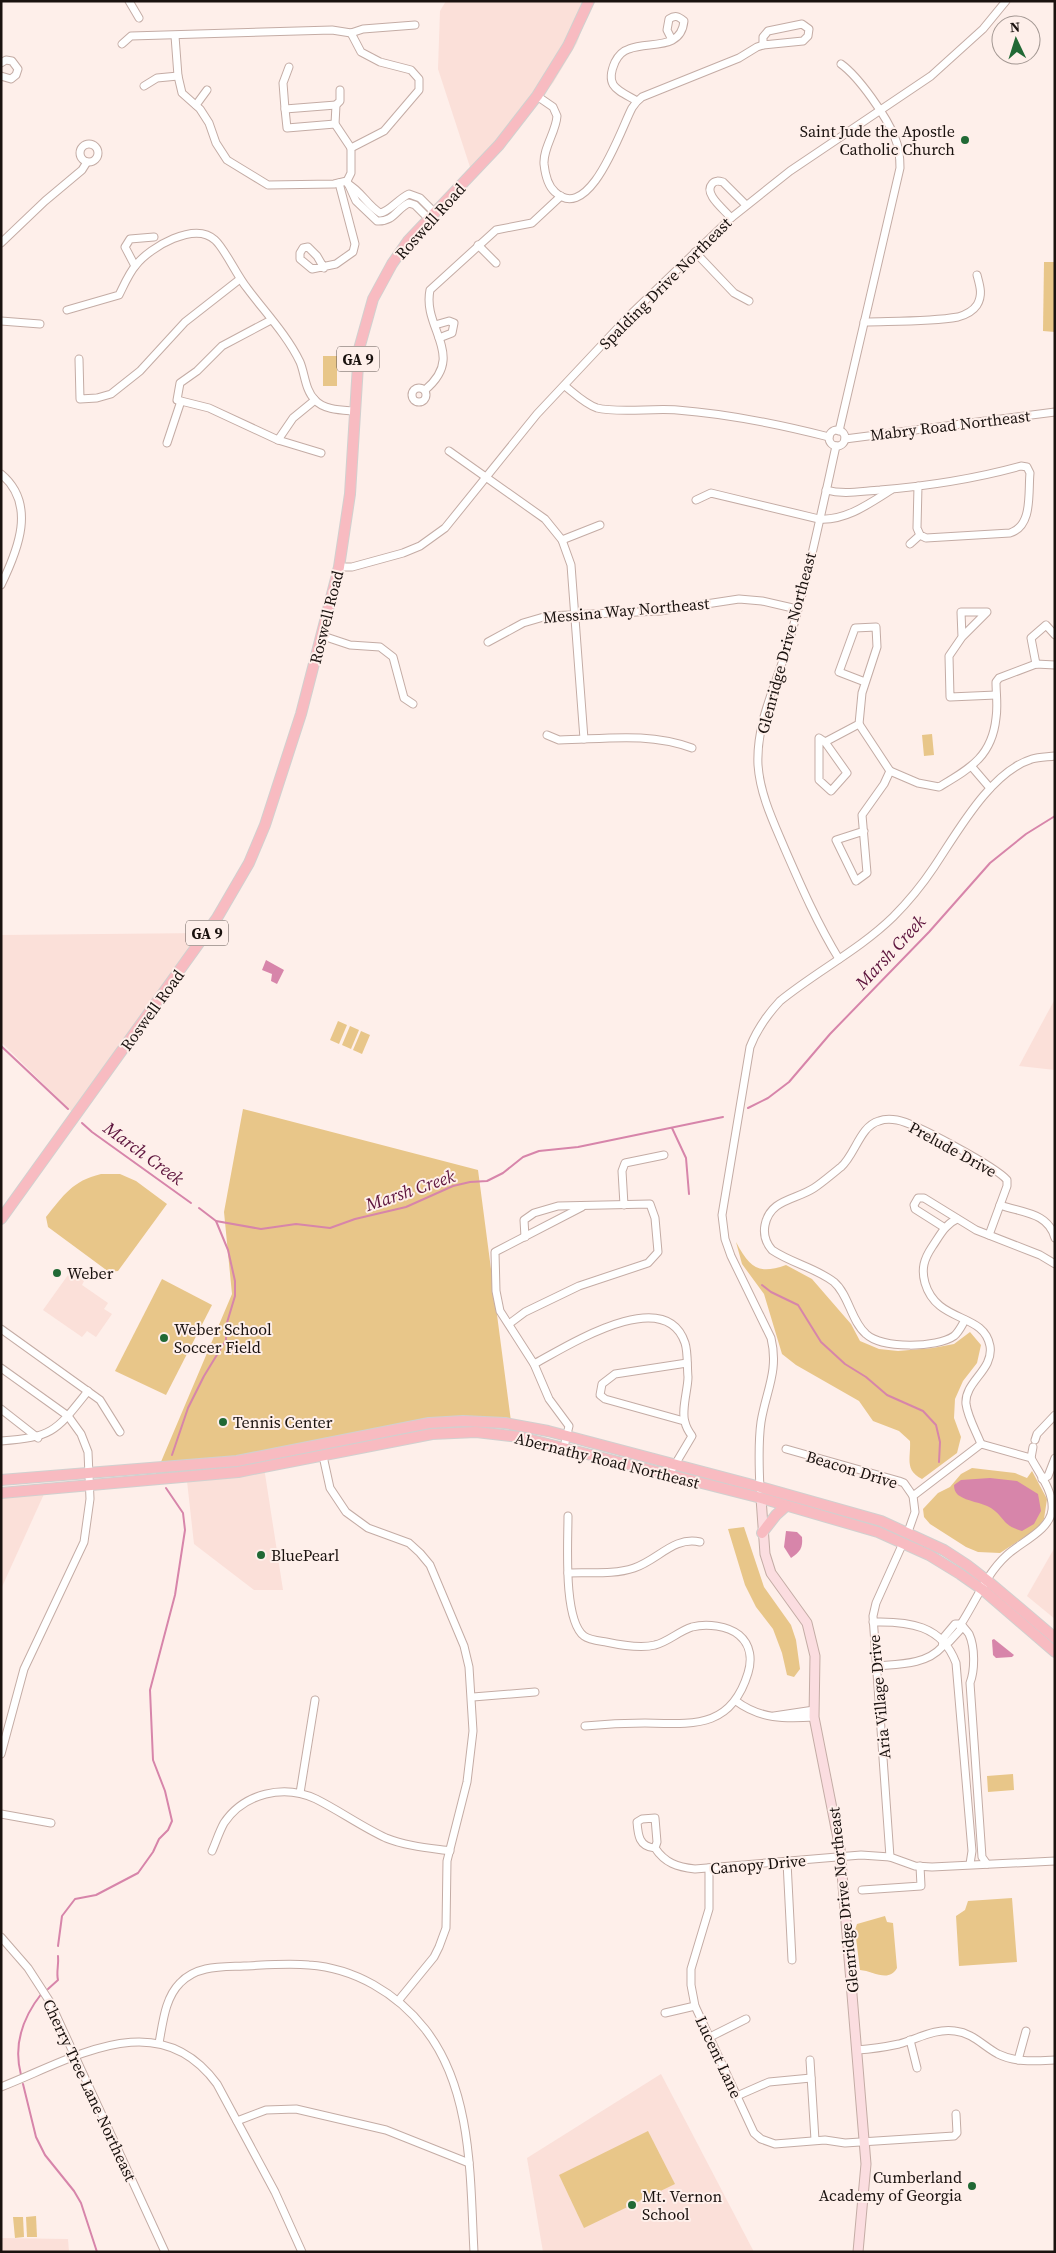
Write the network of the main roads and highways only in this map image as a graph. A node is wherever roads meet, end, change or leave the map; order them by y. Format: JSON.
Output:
{"nodes":[{"id":1,"x":589,"y":1,"type":"edge"},
{"id":2,"x":1,"y":1219,"type":"edge"},
{"id":3,"x":4,"y":1481,"type":"edge"},
{"id":4,"x":1,"y":1494,"type":"edge"},
{"id":5,"x":786,"y":1506,"type":"junction"},
{"id":6,"x":762,"y":1533,"type":"road end"},
{"id":7,"x":1055,"y":1638,"type":"edge"},
{"id":8,"x":1055,"y":1652,"type":"edge"}],
"edges":[{"from":1,"to":2,"type":"main road","name":"Roswell Road","number":"GA 9"},
{"from":3,"to":7,"type":"main road","name":"Abernathy Road Northeast"},
{"from":4,"to":5,"type":"main road","name":"Abernathy Road Northeast"},
{"from":5,"to":6,"type":"main road"},
{"from":5,"to":8,"type":"main road","name":"Abernathy Road Northeast"}]}
